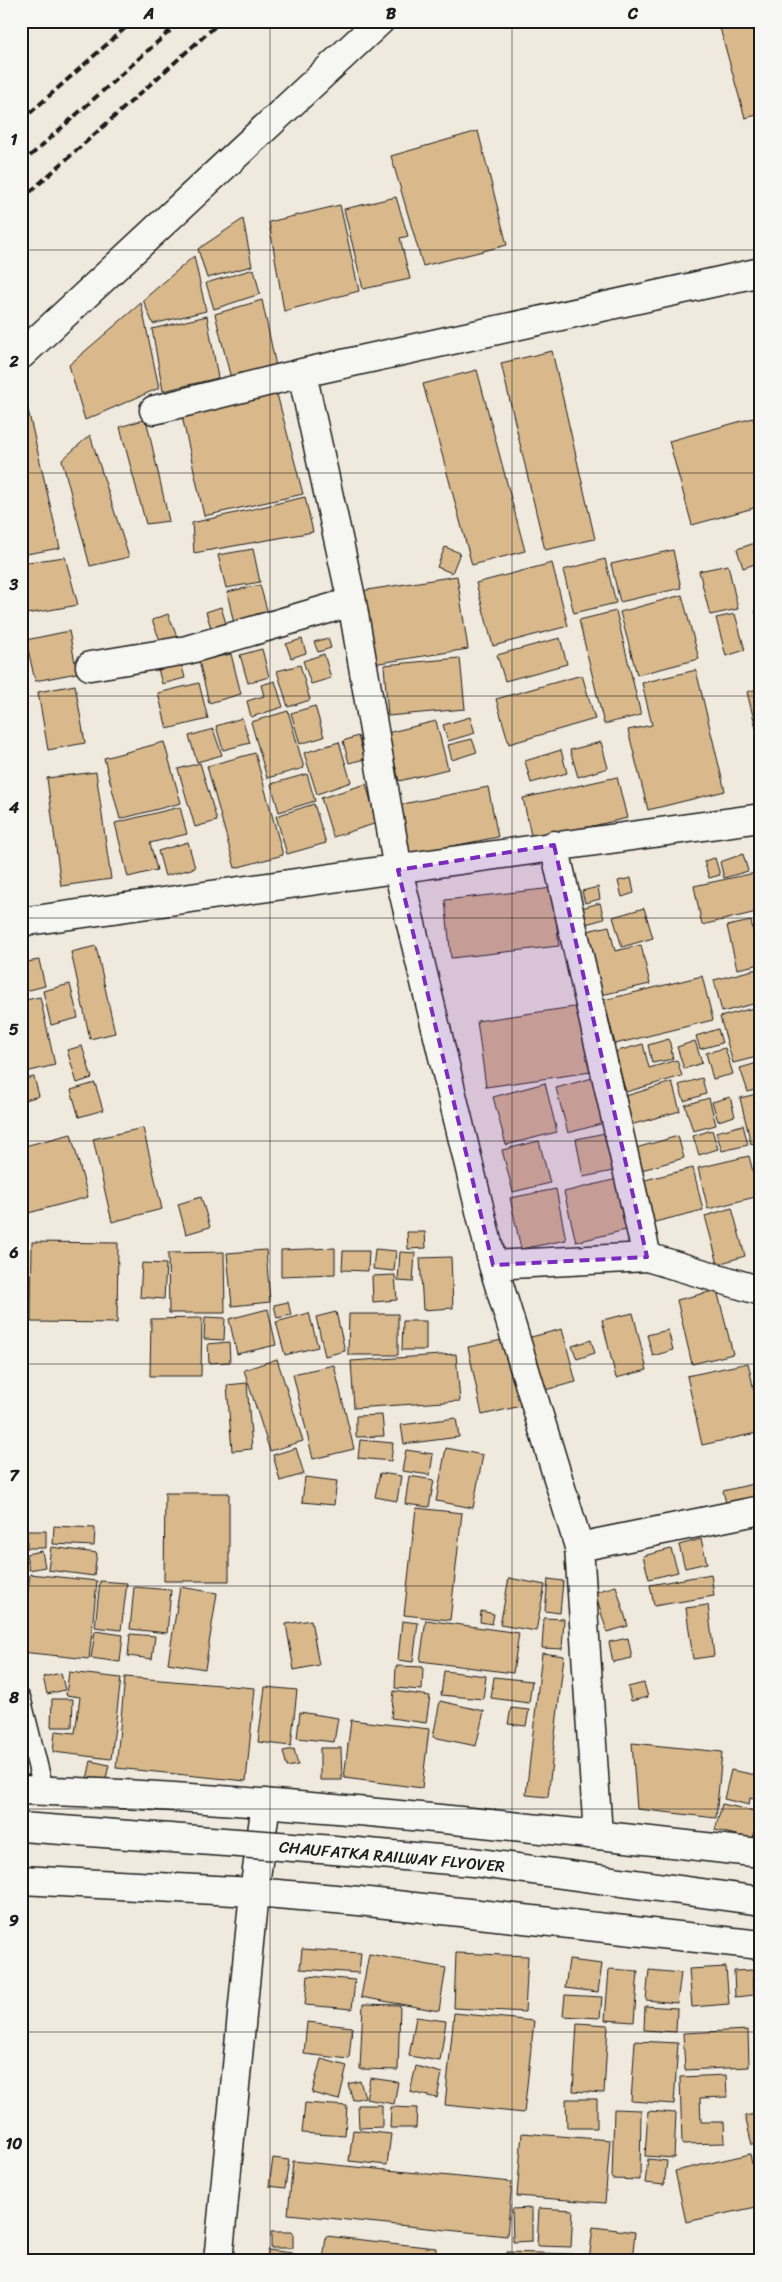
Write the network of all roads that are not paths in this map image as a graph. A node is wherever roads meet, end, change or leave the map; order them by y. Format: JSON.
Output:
{"nodes":[{"id":1,"x":380,"y":21,"type":"edge"},
{"id":2,"x":761,"y":272,"type":"edge"},
{"id":3,"x":21,"y":355,"type":"edge"},
{"id":4,"x":302,"y":373,"type":"junction"},
{"id":5,"x":154,"y":410,"type":"dead end"},
{"id":6,"x":352,"y":602,"type":"junction"},
{"id":7,"x":90,"y":666,"type":"dead end"},
{"id":8,"x":761,"y":818,"type":"edge"},
{"id":9,"x":554,"y":846,"type":"junction"},
{"id":10,"x":398,"y":870,"type":"junction"},
{"id":11,"x":21,"y":922,"type":"edge"},
{"id":12,"x":647,"y":1257,"type":"junction"},
{"id":13,"x":493,"y":1265,"type":"junction"},
{"id":14,"x":761,"y":1291,"type":"edge"},
{"id":15,"x":761,"y":1510,"type":"edge"},
{"id":16,"x":579,"y":1547,"type":"junction"},
{"id":17,"x":21,"y":1699,"type":"edge"},
{"id":18,"x":33,"y":1791,"type":"edge"},
{"id":19,"x":266,"y":1803,"type":"junction"},
{"id":20,"x":21,"y":1827,"type":"edge"},
{"id":21,"x":598,"y":1835,"type":"junction"},
{"id":22,"x":761,"y":1853,"type":"edge"},
{"id":23,"x":21,"y":1880,"type":"edge"},
{"id":24,"x":254,"y":1892,"type":"junction"},
{"id":25,"x":761,"y":1901,"type":"edge"},
{"id":26,"x":761,"y":1945,"type":"edge"},
{"id":27,"x":218,"y":2261,"type":"edge"}],
"edges":[{"from":1,"to":3,"type":"street"},
{"from":2,"to":4,"type":"street"},
{"from":4,"to":5,"type":"street"},
{"from":4,"to":6,"type":"street"},
{"from":6,"to":7,"type":"street"},
{"from":6,"to":10,"type":"street"},
{"from":8,"to":9,"type":"street"},
{"from":9,"to":10,"type":"street"},
{"from":9,"to":12,"type":"street"},
{"from":10,"to":11,"type":"street"},
{"from":10,"to":13,"type":"street"},
{"from":12,"to":13,"type":"street"},
{"from":12,"to":14,"type":"street"},
{"from":13,"to":16,"type":"street"},
{"from":15,"to":16,"type":"street"},
{"from":16,"to":21,"type":"street"},
{"from":17,"to":18,"type":"lane"},
{"from":18,"to":19,"type":"street"},
{"from":19,"to":21,"type":"street"},
{"from":19,"to":24,"type":"street"},
{"from":20,"to":25,"type":"street","name":"CHAUFATKA RAILWAY FLYOVER","bridge":true},
{"from":21,"to":22,"type":"street"},
{"from":23,"to":24,"type":"street"},
{"from":24,"to":26,"type":"street"},
{"from":24,"to":27,"type":"street"}]}
